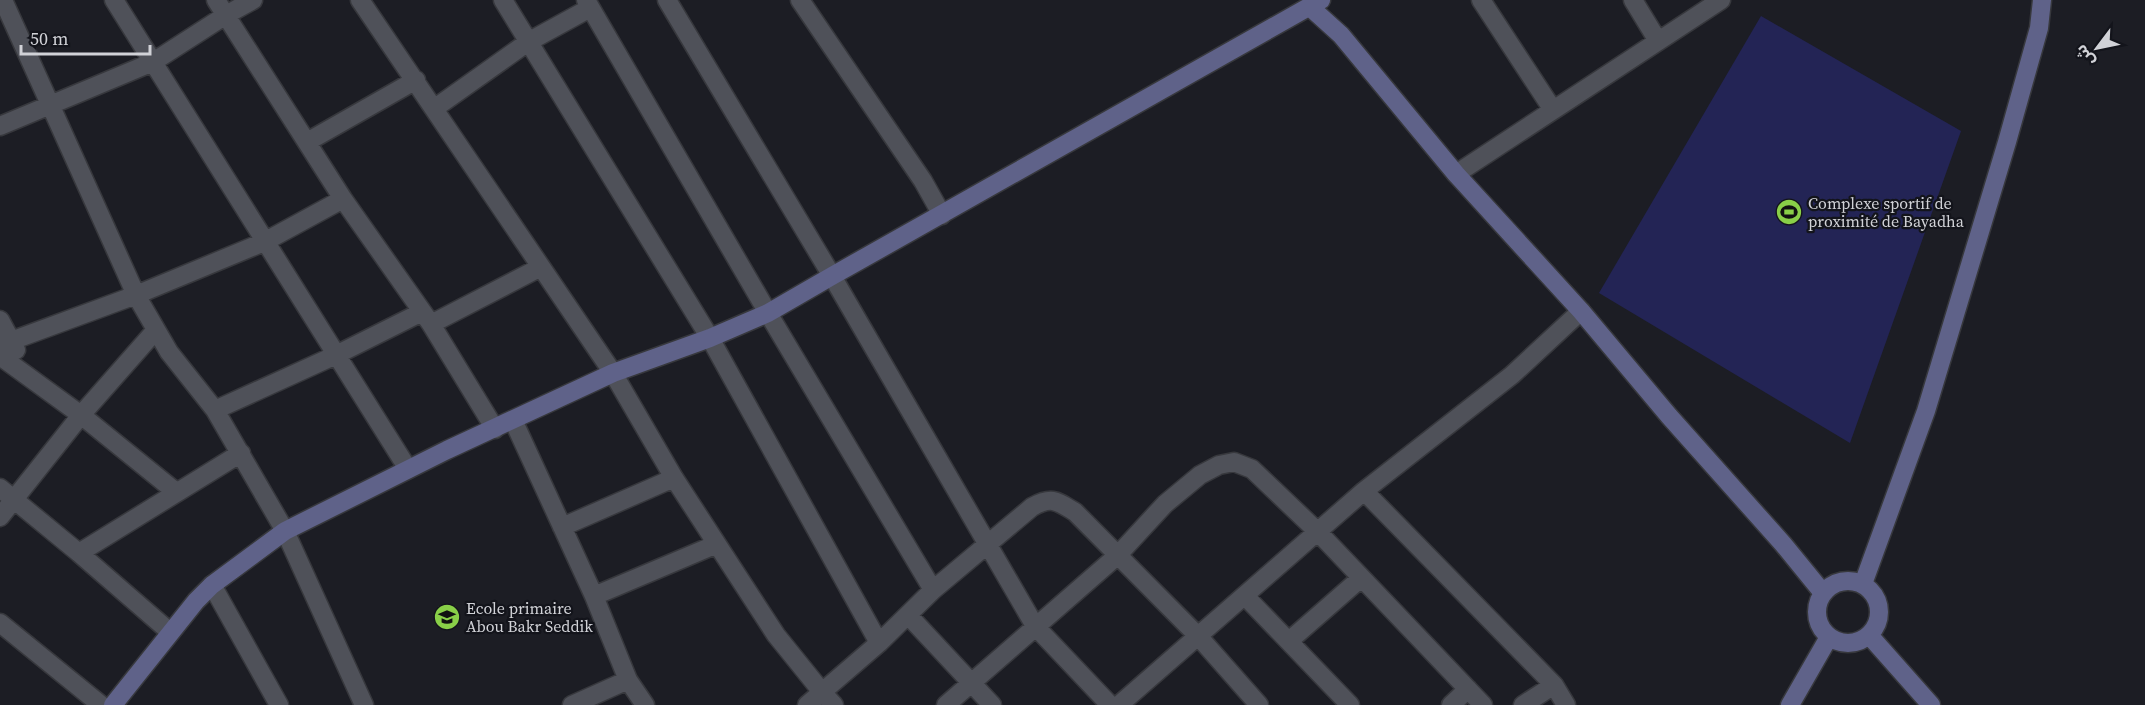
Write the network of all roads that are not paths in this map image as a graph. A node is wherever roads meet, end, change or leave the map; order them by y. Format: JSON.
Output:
{"nodes":[{"id":1,"x":3,"y":0,"type":"edge"},
{"id":2,"x":114,"y":0,"type":"edge"},
{"id":3,"x":253,"y":0,"type":"edge"},
{"id":4,"x":360,"y":0,"type":"edge"},
{"id":5,"x":503,"y":0,"type":"edge"},
{"id":6,"x":667,"y":0,"type":"edge"},
{"id":7,"x":800,"y":0,"type":"edge"},
{"id":8,"x":1481,"y":0,"type":"edge"},
{"id":9,"x":1633,"y":0,"type":"edge"},
{"id":10,"x":1721,"y":0,"type":"edge"},
{"id":11,"x":2042,"y":0,"type":"edge"},
{"id":12,"x":1316,"y":3,"type":"edge"},
{"id":13,"x":588,"y":4,"type":"edge"},
{"id":14,"x":221,"y":8,"type":"edge"},
{"id":15,"x":1658,"y":41,"type":"junction"},
{"id":16,"x":528,"y":42,"type":"junction"},
{"id":17,"x":153,"y":62,"type":"junction"},
{"id":18,"x":416,"y":80,"type":"junction"},
{"id":19,"x":51,"y":106,"type":"junction"},
{"id":20,"x":435,"y":108,"type":"junction"},
{"id":21,"x":1553,"y":110,"type":"junction"},
{"id":22,"x":0,"y":126,"type":"edge"},
{"id":23,"x":307,"y":142,"type":"junction"},
{"id":24,"x":1456,"y":174,"type":"junction"},
{"id":25,"x":343,"y":199,"type":"junction"},
{"id":26,"x":942,"y":215,"type":"junction"},
{"id":27,"x":264,"y":242,"type":"junction"},
{"id":28,"x":541,"y":267,"type":"junction"},
{"id":29,"x":832,"y":276,"type":"junction"},
{"id":30,"x":136,"y":295,"type":"junction"},
{"id":31,"x":1581,"y":311,"type":"junction"},
{"id":32,"x":768,"y":314,"type":"junction"},
{"id":33,"x":427,"y":318,"type":"junction"},
{"id":34,"x":0,"y":320,"type":"edge"},
{"id":35,"x":155,"y":331,"type":"junction"},
{"id":36,"x":710,"y":338,"type":"junction"},
{"id":37,"x":6,"y":343,"type":"edge"},
{"id":38,"x":336,"y":355,"type":"junction"},
{"id":39,"x":0,"y":356,"type":"edge"},
{"id":40,"x":613,"y":373,"type":"junction"},
{"id":41,"x":29,"y":377,"type":"junction"},
{"id":42,"x":215,"y":410,"type":"junction"},
{"id":43,"x":81,"y":415,"type":"junction"},
{"id":44,"x":513,"y":420,"type":"junction"},
{"id":45,"x":495,"y":429,"type":"junction"},
{"id":46,"x":241,"y":453,"type":"junction"},
{"id":47,"x":408,"y":469,"type":"junction"},
{"id":48,"x":674,"y":478,"type":"junction"},
{"id":49,"x":0,"y":488,"type":"edge"},
{"id":50,"x":1364,"y":491,"type":"junction"},
{"id":51,"x":176,"y":492,"type":"junction"},
{"id":52,"x":15,"y":500,"type":"junction"},
{"id":53,"x":0,"y":517,"type":"edge"},
{"id":54,"x":562,"y":527,"type":"junction"},
{"id":55,"x":285,"y":531,"type":"junction"},
{"id":56,"x":1318,"y":532,"type":"junction"},
{"id":57,"x":717,"y":544,"type":"junction"},
{"id":58,"x":987,"y":545,"type":"junction"},
{"id":59,"x":79,"y":553,"type":"junction"},
{"id":60,"x":1118,"y":555,"type":"junction"},
{"id":61,"x":1361,"y":578,"type":"junction"},
{"id":62,"x":1863,"y":584,"type":"junction"},
{"id":63,"x":213,"y":585,"type":"junction"},
{"id":64,"x":933,"y":590,"type":"junction"},
{"id":65,"x":1823,"y":593,"type":"junction"},
{"id":66,"x":594,"y":596,"type":"junction"},
{"id":67,"x":1245,"y":596,"type":"junction"},
{"id":68,"x":908,"y":615,"type":"junction"},
{"id":69,"x":0,"y":623,"type":"edge"},
{"id":70,"x":1035,"y":626,"type":"junction"},
{"id":71,"x":170,"y":632,"type":"junction"},
{"id":72,"x":1869,"y":635,"type":"junction"},
{"id":73,"x":1199,"y":637,"type":"junction"},
{"id":74,"x":1829,"y":637,"type":"junction"},
{"id":75,"x":1289,"y":641,"type":"junction"},
{"id":76,"x":879,"y":643,"type":"junction"},
{"id":77,"x":628,"y":680,"type":"junction"},
{"id":78,"x":971,"y":684,"type":"junction"},
{"id":79,"x":1554,"y":685,"type":"junction"},
{"id":80,"x":1468,"y":689,"type":"junction"},
{"id":81,"x":828,"y":699,"type":"edge"},
{"id":82,"x":100,"y":705,"type":"edge"},
{"id":83,"x":113,"y":705,"type":"edge"},
{"id":84,"x":279,"y":705,"type":"edge"},
{"id":85,"x":364,"y":705,"type":"edge"},
{"id":86,"x":572,"y":705,"type":"edge"},
{"id":87,"x":645,"y":705,"type":"edge"},
{"id":88,"x":807,"y":705,"type":"edge"},
{"id":89,"x":946,"y":705,"type":"edge"},
{"id":90,"x":992,"y":705,"type":"edge"},
{"id":91,"x":1110,"y":705,"type":"edge"},
{"id":92,"x":1119,"y":705,"type":"edge"},
{"id":93,"x":1259,"y":705,"type":"edge"},
{"id":94,"x":1350,"y":705,"type":"edge"},
{"id":95,"x":1451,"y":705,"type":"edge"},
{"id":96,"x":1483,"y":705,"type":"edge"},
{"id":97,"x":1523,"y":705,"type":"edge"},
{"id":98,"x":1566,"y":705,"type":"edge"},
{"id":99,"x":1790,"y":705,"type":"edge"},
{"id":100,"x":1931,"y":705,"type":"edge"}],
"edges":[{"from":1,"to":19,"type":"street"},
{"from":2,"to":17,"type":"street"},
{"from":3,"to":14,"type":"street"},
{"from":4,"to":18,"type":"street"},
{"from":5,"to":16,"type":"street"},
{"from":6,"to":29,"type":"street"},
{"from":7,"to":26,"type":"street"},
{"from":8,"to":21,"type":"street"},
{"from":9,"to":15,"type":"street"},
{"from":10,"to":15,"type":"street"},
{"from":11,"to":62,"type":"street"},
{"from":12,"to":24,"type":"street"},
{"from":12,"to":26,"type":"street"},
{"from":13,"to":16,"type":"street"},
{"from":13,"to":32,"type":"street"},
{"from":14,"to":17,"type":"street"},
{"from":14,"to":23,"type":"street"},
{"from":15,"to":21,"type":"street"},
{"from":16,"to":20,"type":"street"},
{"from":16,"to":36,"type":"street"},
{"from":17,"to":19,"type":"street"},
{"from":17,"to":27,"type":"street"},
{"from":18,"to":20,"type":"street"},
{"from":18,"to":23,"type":"street"},
{"from":19,"to":22,"type":"street"},
{"from":19,"to":30,"type":"street"},
{"from":20,"to":28,"type":"street"},
{"from":21,"to":24,"type":"street"},
{"from":23,"to":25,"type":"street"},
{"from":24,"to":31,"type":"street"},
{"from":25,"to":27,"type":"street"},
{"from":25,"to":33,"type":"street"},
{"from":26,"to":29,"type":"street"},
{"from":27,"to":30,"type":"street"},
{"from":27,"to":38,"type":"street"},
{"from":28,"to":33,"type":"street"},
{"from":28,"to":40,"type":"street"},
{"from":29,"to":32,"type":"street"},
{"from":29,"to":58,"type":"street"},
{"from":30,"to":35,"type":"street"},
{"from":30,"to":37,"type":"street"},
{"from":31,"to":50,"type":"street"},
{"from":31,"to":65,"type":"street"},
{"from":32,"to":36,"type":"street"},
{"from":32,"to":64,"type":"street"},
{"from":33,"to":38,"type":"street"},
{"from":33,"to":45,"type":"street"},
{"from":34,"to":37,"type":"street"},
{"from":35,"to":42,"type":"street"},
{"from":35,"to":43,"type":"street"},
{"from":36,"to":40,"type":"street"},
{"from":36,"to":76,"type":"street"},
{"from":37,"to":41,"type":"street"},
{"from":38,"to":42,"type":"street"},
{"from":38,"to":47,"type":"street"},
{"from":39,"to":41,"type":"street"},
{"from":40,"to":44,"type":"street"},
{"from":40,"to":48,"type":"street"},
{"from":41,"to":43,"type":"street"},
{"from":42,"to":46,"type":"street"},
{"from":43,"to":51,"type":"street"},
{"from":43,"to":52,"type":"street"},
{"from":44,"to":45,"type":"street"},
{"from":44,"to":54,"type":"street"},
{"from":45,"to":47,"type":"street"},
{"from":46,"to":51,"type":"street"},
{"from":46,"to":55,"type":"street"},
{"from":47,"to":55,"type":"street"},
{"from":48,"to":54,"type":"street"},
{"from":48,"to":57,"type":"street"},
{"from":49,"to":52,"type":"street"},
{"from":50,"to":56,"type":"street"},
{"from":50,"to":79,"type":"street"},
{"from":51,"to":59,"type":"street"},
{"from":52,"to":53,"type":"street"},
{"from":52,"to":59,"type":"street"},
{"from":54,"to":66,"type":"street"},
{"from":55,"to":63,"type":"street"},
{"from":55,"to":85,"type":"street"},
{"from":56,"to":60,"type":"street"},
{"from":56,"to":61,"type":"street"},
{"from":56,"to":67,"type":"street"},
{"from":57,"to":66,"type":"street"},
{"from":57,"to":81,"type":"street"},
{"from":58,"to":60,"type":"street"},
{"from":58,"to":64,"type":"street"},
{"from":58,"to":70,"type":"street"},
{"from":59,"to":71,"type":"street"},
{"from":60,"to":70,"type":"street"},
{"from":60,"to":73,"type":"street"},
{"from":61,"to":75,"type":"street"},
{"from":61,"to":80,"type":"street"},
{"from":62,"to":65,"type":"street"},
{"from":62,"to":72,"type":"street"},
{"from":63,"to":71,"type":"street"},
{"from":63,"to":84,"type":"street"},
{"from":64,"to":68,"type":"street"},
{"from":65,"to":74,"type":"street"},
{"from":66,"to":77,"type":"street"},
{"from":67,"to":73,"type":"street"},
{"from":67,"to":75,"type":"street"},
{"from":68,"to":76,"type":"street"},
{"from":68,"to":78,"type":"street"},
{"from":69,"to":82,"type":"street"},
{"from":70,"to":78,"type":"street"},
{"from":70,"to":91,"type":"street"},
{"from":71,"to":83,"type":"street"},
{"from":72,"to":74,"type":"street"},
{"from":72,"to":100,"type":"street"},
{"from":73,"to":92,"type":"street"},
{"from":73,"to":93,"type":"street"},
{"from":74,"to":99,"type":"street"},
{"from":75,"to":94,"type":"street"},
{"from":76,"to":81,"type":"street"},
{"from":77,"to":86,"type":"street"},
{"from":77,"to":87,"type":"street"},
{"from":78,"to":89,"type":"street"},
{"from":78,"to":90,"type":"street"},
{"from":79,"to":97,"type":"street"},
{"from":79,"to":98,"type":"street"},
{"from":80,"to":95,"type":"street"},
{"from":80,"to":96,"type":"street"},
{"from":81,"to":88,"type":"street"}]}
